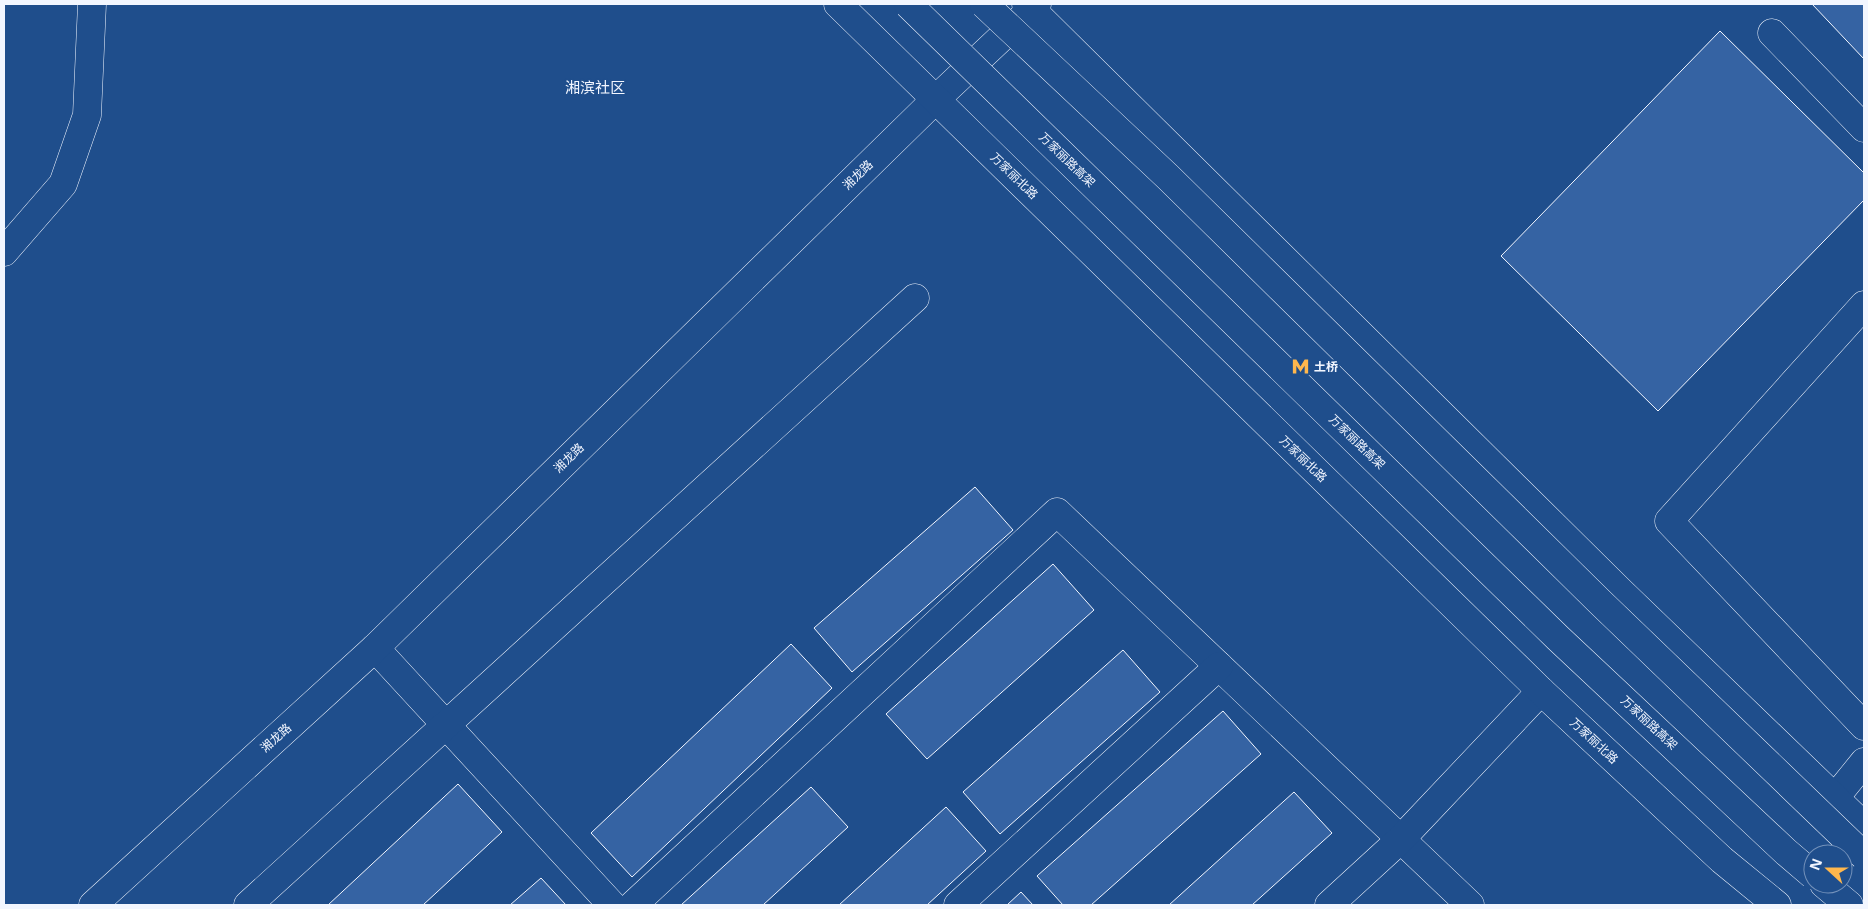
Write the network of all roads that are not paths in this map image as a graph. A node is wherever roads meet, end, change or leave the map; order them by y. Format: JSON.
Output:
{"nodes":[{"id":1,"x":92,"y":4,"type":"edge"},
{"id":2,"x":838,"y":4,"type":"edge"},
{"id":3,"x":908,"y":4,"type":"edge"},
{"id":4,"x":984,"y":4,"type":"edge"},
{"id":5,"x":1031,"y":6,"type":"edge"},
{"id":6,"x":1772,"y":33,"type":"dead end"},
{"id":7,"x":936,"y":99,"type":"junction"},
{"id":8,"x":1864,"y":128,"type":"edge"},
{"id":9,"x":4,"y":252,"type":"edge"},
{"id":10,"x":915,"y":298,"type":"dead end"},
{"id":11,"x":1864,"y":306,"type":"edge"},
{"id":12,"x":375,"y":648,"type":"junction"},
{"id":13,"x":1219,"y":666,"type":"junction"},
{"id":14,"x":1541,"y":691,"type":"junction"},
{"id":15,"x":446,"y":725,"type":"junction"},
{"id":16,"x":1864,"y":726,"type":"edge"},
{"id":17,"x":1864,"y":762,"type":"edge"},
{"id":18,"x":1834,"y":798,"type":"junction"},
{"id":19,"x":1864,"y":826,"type":"edge"},
{"id":20,"x":1401,"y":840,"type":"junction"},
{"id":21,"x":1864,"y":856,"type":"edge"},
{"id":22,"x":1803,"y":866,"type":"edge"},
{"id":23,"x":1836,"y":894,"type":"edge"},
{"id":24,"x":93,"y":905,"type":"edge"},
{"id":25,"x":248,"y":905,"type":"edge"},
{"id":26,"x":612,"y":905,"type":"edge"},
{"id":27,"x":633,"y":905,"type":"edge"},
{"id":28,"x":958,"y":905,"type":"edge"},
{"id":29,"x":1329,"y":905,"type":"edge"},
{"id":30,"x":1470,"y":905,"type":"edge"},
{"id":31,"x":1777,"y":905,"type":"edge"},
{"id":32,"x":1849,"y":905,"type":"edge"}],
"edges":[{"from":1,"to":9,"type":"main road"},
{"from":2,"to":7,"type":"main road","name":"万家丽北路"},
{"from":3,"to":22,"type":"main road","name":"万家丽路高架","bridge":true},
{"from":4,"to":21,"type":"main road","bridge":true},
{"from":5,"to":7,"type":"main road","name":"湘龙路"},
{"from":5,"to":18,"type":"main road"},
{"from":6,"to":8,"type":"main road"},
{"from":7,"to":12,"type":"main road","name":"湘龙路"},
{"from":7,"to":14,"type":"main road","name":"万家丽北路"},
{"from":10,"to":15,"type":"main road"},
{"from":11,"to":16,"type":"main road"},
{"from":12,"to":15,"type":"main road"},
{"from":12,"to":24,"type":"main road","name":"湘龙路"},
{"from":13,"to":20,"type":"main road"},
{"from":13,"to":27,"type":"main road"},
{"from":13,"to":28,"type":"main road"},
{"from":14,"to":20,"type":"main road"},
{"from":14,"to":31,"type":"main road","name":"万家丽北路"},
{"from":15,"to":25,"type":"main road"},
{"from":15,"to":26,"type":"main road"},
{"from":17,"to":18,"type":"main road"},
{"from":18,"to":19,"type":"main road"},
{"from":20,"to":29,"type":"main road"},
{"from":20,"to":30,"type":"main road"},
{"from":23,"to":32,"type":"main road"}]}
